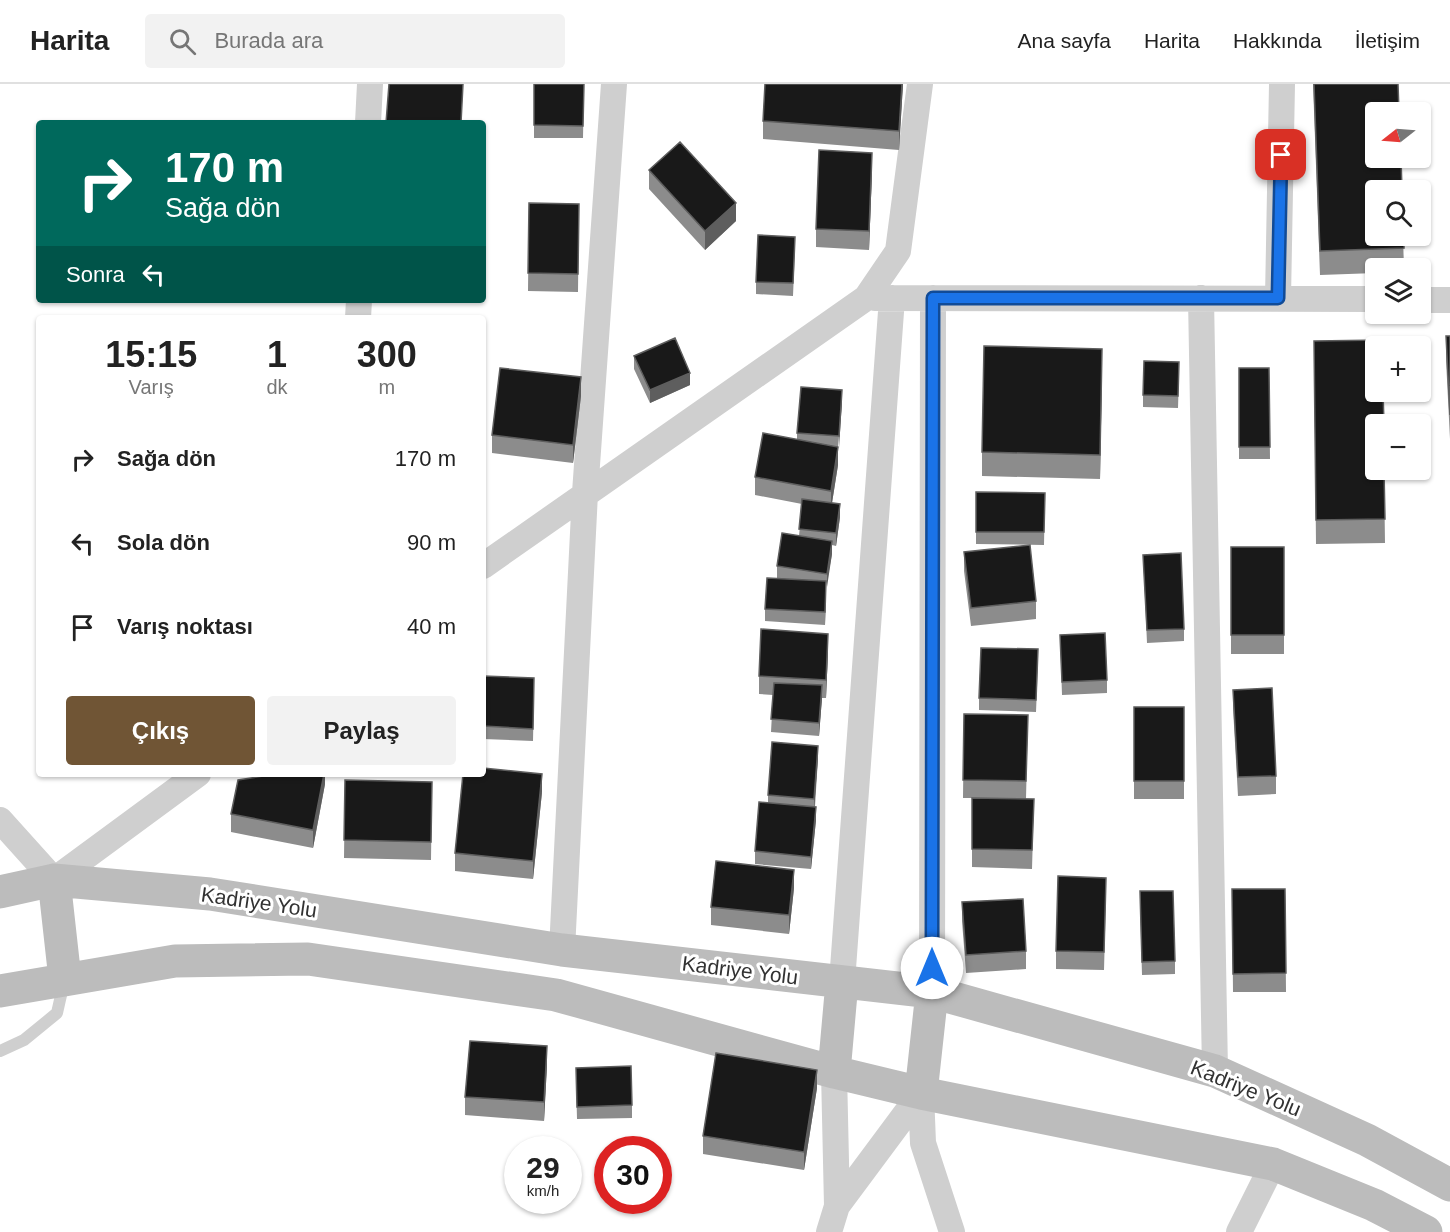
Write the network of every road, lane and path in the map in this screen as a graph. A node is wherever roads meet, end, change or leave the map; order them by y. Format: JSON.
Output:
{"nodes":[{"id":1,"x":370,"y":84,"type":"edge"},
{"id":2,"x":615,"y":84,"type":"edge"},
{"id":3,"x":920,"y":84,"type":"edge"},
{"id":4,"x":1282,"y":84,"type":"edge"},
{"id":5,"x":368,"y":120,"type":"edge"},
{"id":6,"x":866,"y":298,"type":"junction"},
{"id":7,"x":892,"y":298,"type":"junction"},
{"id":8,"x":933,"y":298,"type":"junction"},
{"id":9,"x":1201,"y":298,"type":"junction"},
{"id":10,"x":1278,"y":298,"type":"junction"},
{"id":11,"x":1365,"y":299,"type":"edge"},
{"id":12,"x":1431,"y":300,"type":"edge"},
{"id":13,"x":1450,"y":300,"type":"edge"},
{"id":14,"x":585,"y":492,"type":"junction"},
{"id":15,"x":486,"y":564,"type":"edge"},
{"id":16,"x":194,"y":777,"type":"edge"},
{"id":17,"x":0,"y":820,"type":"edge"},
{"id":18,"x":54,"y":880,"type":"junction"},
{"id":19,"x":0,"y":892,"type":"edge"},
{"id":20,"x":562,"y":950,"type":"junction"},
{"id":21,"x":65,"y":979,"type":"junction"},
{"id":22,"x":842,"y":982,"type":"junction"},
{"id":23,"x":0,"y":991,"type":"edge"},
{"id":24,"x":932,"y":992,"type":"junction"},
{"id":25,"x":0,"y":1051,"type":"edge"},
{"id":26,"x":1215,"y":1071,"type":"junction"},
{"id":27,"x":834,"y":1072,"type":"junction"},
{"id":28,"x":921,"y":1093,"type":"junction"},
{"id":29,"x":1273,"y":1164,"type":"junction"},
{"id":30,"x":1450,"y":1185,"type":"edge"},
{"id":31,"x":837,"y":1206,"type":"junction"},
{"id":32,"x":829,"y":1232,"type":"edge"},
{"id":33,"x":848,"y":1232,"type":"edge"},
{"id":34,"x":952,"y":1232,"type":"edge"},
{"id":35,"x":1239,"y":1232,"type":"edge"},
{"id":36,"x":1426,"y":1232,"type":"edge"}],
"edges":[{"from":1,"to":5,"type":"street"},
{"from":2,"to":14,"type":"street"},
{"from":3,"to":6,"type":"street"},
{"from":4,"to":10,"type":"street"},
{"from":6,"to":7,"type":"street"},
{"from":6,"to":14,"type":"street"},
{"from":7,"to":8,"type":"street"},
{"from":7,"to":22,"type":"street"},
{"from":8,"to":9,"type":"street"},
{"from":8,"to":24,"type":"street"},
{"from":9,"to":10,"type":"street"},
{"from":9,"to":26,"type":"street"},
{"from":10,"to":11,"type":"street"},
{"from":12,"to":13,"type":"street"},
{"from":14,"to":15,"type":"street"},
{"from":14,"to":20,"type":"street"},
{"from":16,"to":18,"type":"street"},
{"from":17,"to":18,"type":"street"},
{"from":18,"to":19,"type":"main road","name":"Kadriye Yolu"},
{"from":18,"to":20,"type":"main road","name":"Kadriye Yolu"},
{"from":18,"to":21,"type":"main road"},
{"from":20,"to":22,"type":"main road","name":"Kadriye Yolu"},
{"from":21,"to":23,"type":"main road"},
{"from":21,"to":25,"type":"lane"},
{"from":21,"to":27,"type":"main road"},
{"from":22,"to":24,"type":"main road","name":"Kadriye Yolu"},
{"from":22,"to":27,"type":"main road"},
{"from":24,"to":26,"type":"main road","name":"Kadriye Yolu"},
{"from":24,"to":28,"type":"main road"},
{"from":26,"to":30,"type":"main road","name":"Kadriye Yolu"},
{"from":27,"to":28,"type":"main road"},
{"from":27,"to":31,"type":"street"},
{"from":28,"to":29,"type":"main road"},
{"from":28,"to":31,"type":"street"},
{"from":28,"to":34,"type":"street"},
{"from":29,"to":35,"type":"street"},
{"from":29,"to":36,"type":"main road"},
{"from":31,"to":32,"type":"street"},
{"from":31,"to":33,"type":"street"}]}
